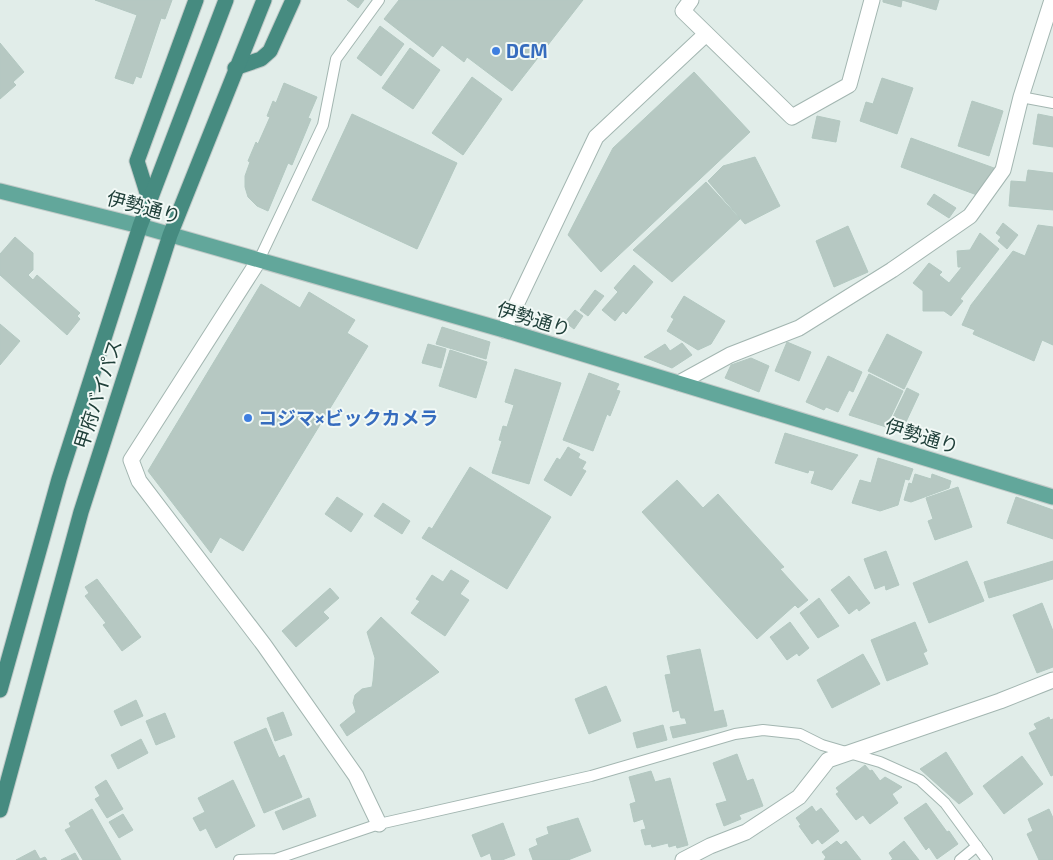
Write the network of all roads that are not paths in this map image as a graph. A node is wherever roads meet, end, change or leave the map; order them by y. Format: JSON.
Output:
{"nodes":[{"id":1,"x":196,"y":0,"type":"edge"},
{"id":2,"x":226,"y":0,"type":"edge"},
{"id":3,"x":264,"y":0,"type":"edge"},
{"id":4,"x":293,"y":0,"type":"edge"},
{"id":5,"x":379,"y":0,"type":"edge"},
{"id":6,"x":691,"y":0,"type":"edge"},
{"id":7,"x":872,"y":0,"type":"edge"},
{"id":8,"x":1052,"y":0,"type":"edge"},
{"id":9,"x":706,"y":34,"type":"junction"},
{"id":10,"x":235,"y":68,"type":"junction"},
{"id":11,"x":1021,"y":97,"type":"junction"},
{"id":12,"x":1053,"y":103,"type":"edge"},
{"id":13,"x":0,"y":191,"type":"edge"},
{"id":14,"x":150,"y":199,"type":"junction"},
{"id":15,"x":140,"y":226,"type":"junction"},
{"id":16,"x":170,"y":235,"type":"junction"},
{"id":17,"x":259,"y":260,"type":"junction"},
{"id":18,"x":504,"y":330,"type":"junction"},
{"id":19,"x":680,"y":383,"type":"junction"},
{"id":20,"x":1053,"y":497,"type":"edge"},
{"id":21,"x":1053,"y":680,"type":"edge"},
{"id":22,"x":0,"y":690,"type":"edge"},
{"id":23,"x":849,"y":753,"type":"junction"},
{"id":24,"x":0,"y":810,"type":"edge"},
{"id":25,"x":379,"y":824,"type":"junction"},
{"id":26,"x":977,"y":846,"type":"junction"},
{"id":27,"x":239,"y":860,"type":"edge"},
{"id":28,"x":261,"y":860,"type":"edge"},
{"id":29,"x":683,"y":860,"type":"edge"},
{"id":30,"x":960,"y":860,"type":"edge"},
{"id":31,"x":987,"y":860,"type":"edge"}],
"edges":[{"from":1,"to":14,"type":"highway"},
{"from":2,"to":14,"type":"highway","name":"甲府バイパス"},
{"from":3,"to":10,"type":"highway","name":"甲府バイパス"},
{"from":4,"to":10,"type":"highway"},
{"from":5,"to":17,"type":"lane"},
{"from":6,"to":9,"type":"street"},
{"from":7,"to":9,"type":"street"},
{"from":8,"to":11,"type":"street"},
{"from":9,"to":18,"type":"street"},
{"from":10,"to":16,"type":"highway","name":"甲府バイパス"},
{"from":11,"to":12,"type":"lane"},
{"from":11,"to":19,"type":"street"},
{"from":13,"to":15,"type":"main road","name":"伊勢通り"},
{"from":14,"to":15,"type":"highway","name":"甲府バイパス"},
{"from":15,"to":16,"type":"main road","name":"伊勢通り"},
{"from":15,"to":22,"type":"highway","name":"甲府バイパス"},
{"from":16,"to":17,"type":"main road","name":"伊勢通り"},
{"from":16,"to":24,"type":"highway","name":"甲府バイパス"},
{"from":17,"to":18,"type":"main road","name":"伊勢通り"},
{"from":17,"to":25,"type":"street"},
{"from":18,"to":19,"type":"main road","name":"伊勢通り"},
{"from":19,"to":20,"type":"main road","name":"伊勢通り"},
{"from":21,"to":23,"type":"street"},
{"from":23,"to":25,"type":"lane"},
{"from":23,"to":26,"type":"lane"},
{"from":23,"to":29,"type":"street"},
{"from":25,"to":28,"type":"lane"},
{"from":26,"to":30,"type":"lane"},
{"from":26,"to":31,"type":"lane"},
{"from":27,"to":28,"type":"lane"}]}
